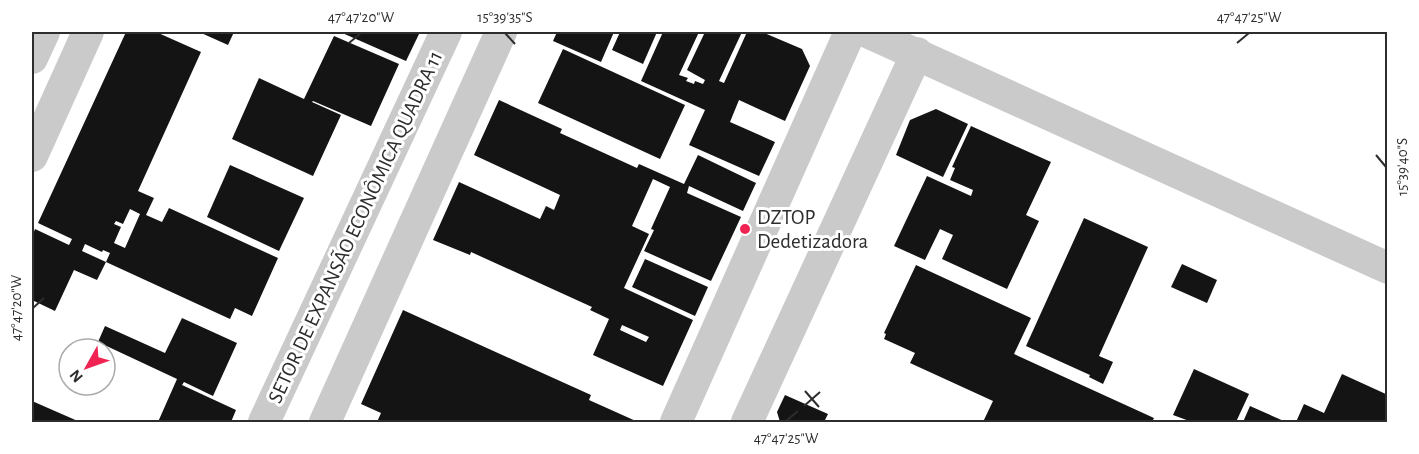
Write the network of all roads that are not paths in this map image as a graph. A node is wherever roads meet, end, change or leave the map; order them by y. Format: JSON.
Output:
{"nodes":[{"id":1,"x":44,"y":32,"type":"edge"},
{"id":2,"x":88,"y":32,"type":"edge"},
{"id":3,"x":446,"y":32,"type":"edge"},
{"id":4,"x":501,"y":32,"type":"edge"},
{"id":5,"x":849,"y":32,"type":"edge"},
{"id":6,"x":867,"y":32,"type":"edge"},
{"id":7,"x":916,"y":53,"type":"junction"},
{"id":8,"x":32,"y":58,"type":"edge"},
{"id":9,"x":32,"y":156,"type":"edge"},
{"id":10,"x":1388,"y":268,"type":"edge"},
{"id":11,"x":264,"y":423,"type":"edge"},
{"id":12,"x":325,"y":423,"type":"edge"},
{"id":13,"x":676,"y":423,"type":"edge"},
{"id":14,"x":747,"y":423,"type":"edge"}],
"edges":[{"from":1,"to":8,"type":"street"},
{"from":2,"to":9,"type":"street"},
{"from":3,"to":11,"type":"street","name":"SETOR DE EXPANSÃO ECONÔMICA QUADRA 11"},
{"from":4,"to":12,"type":"street"},
{"from":5,"to":13,"type":"street"},
{"from":6,"to":7,"type":"street"},
{"from":7,"to":10,"type":"street"},
{"from":7,"to":14,"type":"street"}]}
